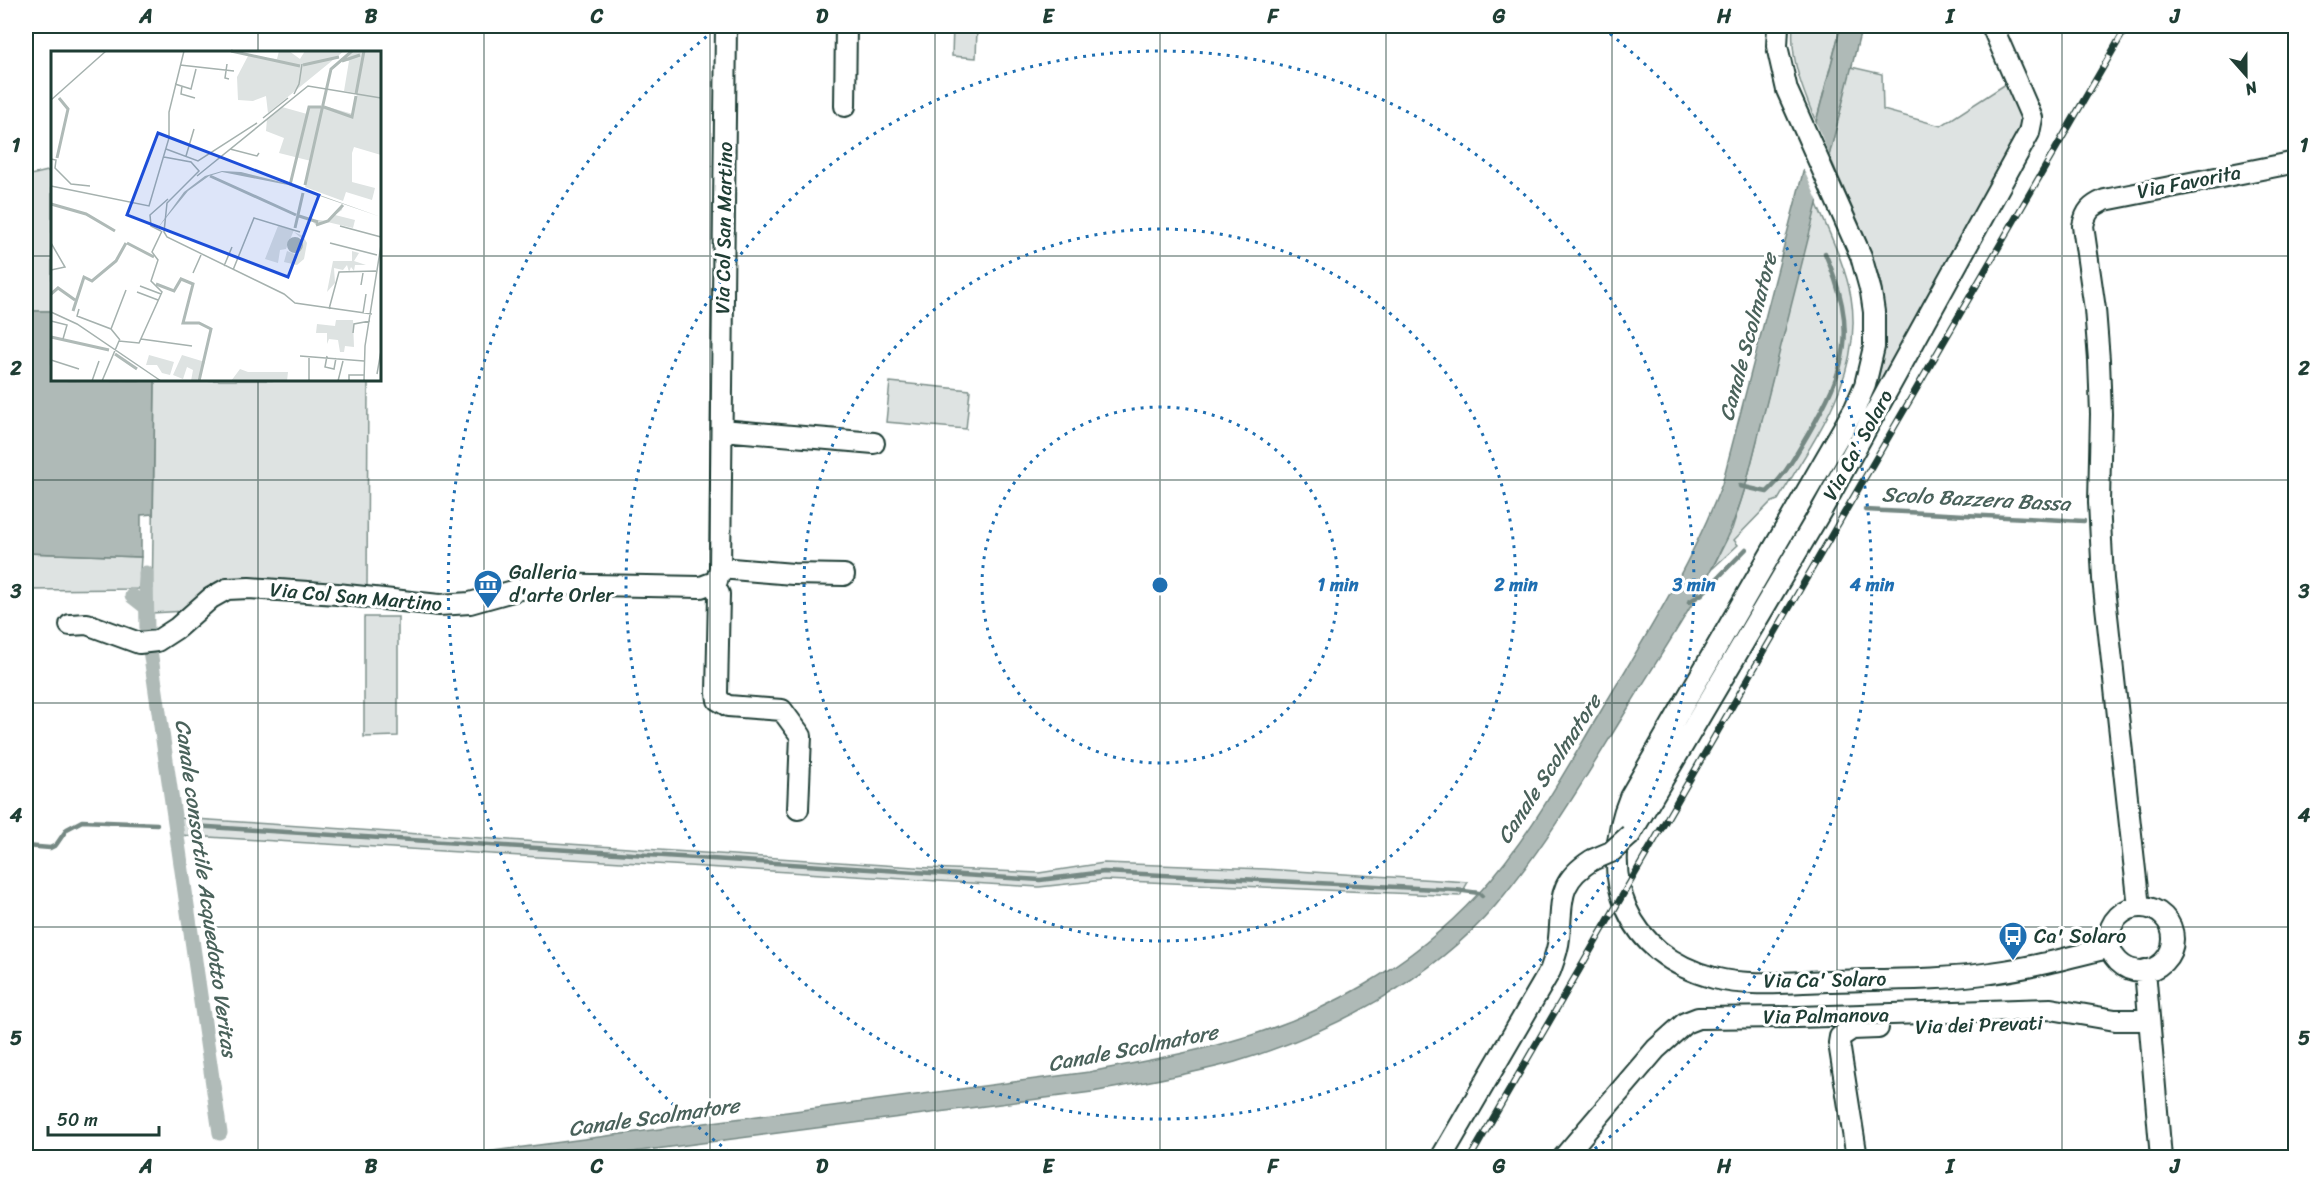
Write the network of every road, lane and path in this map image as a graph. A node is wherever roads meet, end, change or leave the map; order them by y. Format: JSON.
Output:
{"nodes":[{"id":1,"x":726,"y":26,"type":"edge"},
{"id":2,"x":846,"y":26,"type":"edge"},
{"id":3,"x":1778,"y":26,"type":"edge"},
{"id":4,"x":1992,"y":26,"type":"edge"},
{"id":5,"x":845,"y":106,"type":"dead end"},
{"id":6,"x":2295,"y":162,"type":"edge"},
{"id":7,"x":722,"y":430,"type":"junction"},
{"id":8,"x":874,"y":443,"type":"dead end"},
{"id":9,"x":844,"y":575,"type":"dead end"},
{"id":10,"x":717,"y":576,"type":"junction"},
{"id":11,"x":70,"y":625,"type":"dead end"},
{"id":12,"x":798,"y":809,"type":"dead end"},
{"id":13,"x":2139,"y":907,"type":"junction"},
{"id":14,"x":2110,"y":947,"type":"junction"},
{"id":15,"x":2145,"y":970,"type":"junction"},
{"id":16,"x":2097,"y":1017,"type":"junction"},
{"id":17,"x":2148,"y":1020,"type":"junction"},
{"id":18,"x":1441,"y":1158,"type":"edge"},
{"id":19,"x":1563,"y":1158,"type":"edge"},
{"id":20,"x":1857,"y":1158,"type":"edge"},
{"id":21,"x":2162,"y":1158,"type":"edge"}],
"edges":[{"from":1,"to":7,"type":"street","name":"Via Col San Martino"},
{"from":2,"to":5,"type":"street"},
{"from":3,"to":14,"type":"street","name":"Via Ca' Solaro"},
{"from":4,"to":18,"type":"street","name":"Via Ca' Solaro","bridge":true},
{"from":6,"to":13,"type":"street","name":"Via Favorita"},
{"from":7,"to":8,"type":"street"},
{"from":7,"to":10,"type":"street","name":"Via Col San Martino"},
{"from":9,"to":10,"type":"street","name":"Via Col San Martino"},
{"from":10,"to":11,"type":"street","name":"Via Col San Martino"},
{"from":10,"to":12,"type":"street"},
{"from":13,"to":14,"type":"street"},
{"from":13,"to":15,"type":"street"},
{"from":14,"to":15,"type":"street"},
{"from":15,"to":17,"type":"street"},
{"from":16,"to":17,"type":"street","name":"Via Palmanova"},
{"from":16,"to":19,"type":"street","name":"Via Palmanova"},
{"from":16,"to":20,"type":"street","name":"Via dei Prevati"},
{"from":17,"to":21,"type":"street"}]}
